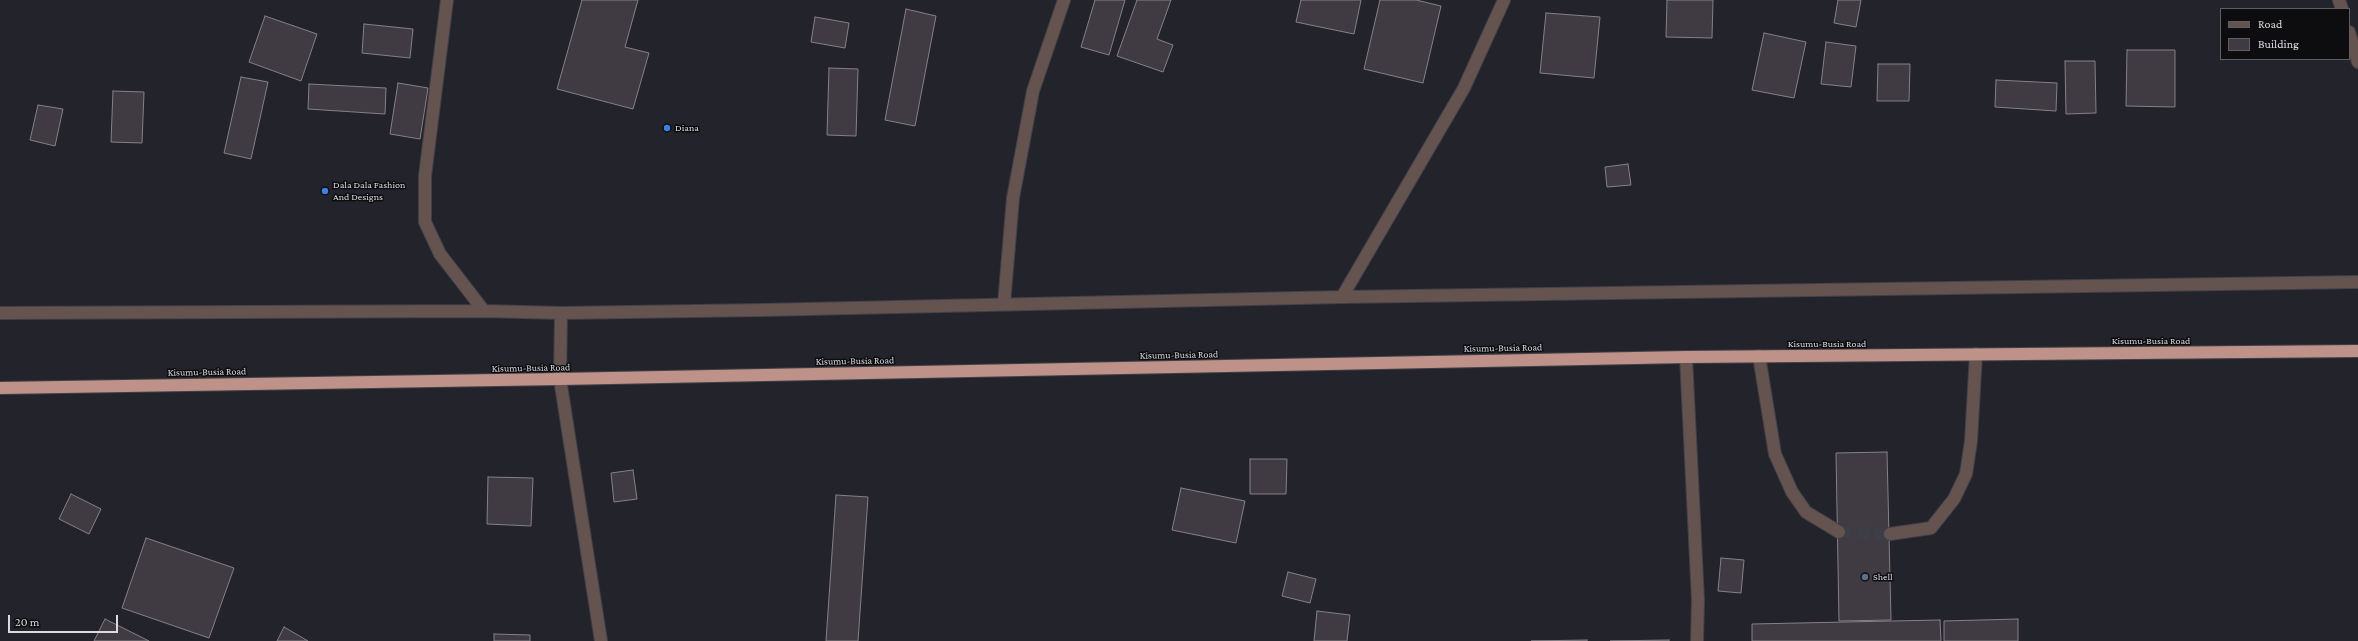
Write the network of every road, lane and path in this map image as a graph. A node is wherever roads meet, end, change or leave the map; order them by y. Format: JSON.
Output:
{"nodes":[{"id":1,"x":447,"y":0,"type":"edge"},
{"id":2,"x":1064,"y":0,"type":"edge"},
{"id":3,"x":1504,"y":0,"type":"edge"},
{"id":4,"x":2350,"y":35,"type":"edge"},
{"id":5,"x":2358,"y":62,"type":"edge"},
{"id":6,"x":2358,"y":282,"type":"edge"},
{"id":7,"x":1342,"y":297,"type":"junction"},
{"id":8,"x":1004,"y":304,"type":"junction"},
{"id":9,"x":484,"y":311,"type":"junction"},
{"id":10,"x":0,"y":313,"type":"edge"},
{"id":11,"x":561,"y":313,"type":"junction"},
{"id":12,"x":2358,"y":351,"type":"edge"},
{"id":13,"x":1976,"y":354,"type":"junction"},
{"id":14,"x":1759,"y":356,"type":"junction"},
{"id":15,"x":1686,"y":357,"type":"junction"},
{"id":16,"x":560,"y":379,"type":"junction"},
{"id":17,"x":0,"y":388,"type":"edge"},
{"id":18,"x":1839,"y":532,"type":"tunnel mouth"},
{"id":19,"x":1890,"y":534,"type":"tunnel mouth"},
{"id":20,"x":601,"y":641,"type":"edge"},
{"id":21,"x":1697,"y":641,"type":"edge"}],
"edges":[{"from":1,"to":9,"type":"street"},
{"from":2,"to":8,"type":"street"},
{"from":3,"to":7,"type":"street"},
{"from":4,"to":5,"type":"street"},
{"from":6,"to":7,"type":"street"},
{"from":7,"to":8,"type":"street"},
{"from":8,"to":11,"type":"street"},
{"from":9,"to":10,"type":"street"},
{"from":9,"to":11,"type":"street"},
{"from":11,"to":16,"type":"street"},
{"from":12,"to":13,"type":"highway","name":"Kisumu-Busia Road"},
{"from":13,"to":14,"type":"highway","name":"Kisumu-Busia Road"},
{"from":13,"to":19,"type":"street"},
{"from":14,"to":15,"type":"highway","name":"Kisumu-Busia Road"},
{"from":14,"to":18,"type":"street"},
{"from":15,"to":16,"type":"highway","name":"Kisumu-Busia Road"},
{"from":15,"to":21,"type":"street"},
{"from":16,"to":17,"type":"highway","name":"Kisumu-Busia Road"},
{"from":16,"to":20,"type":"street"}]}
